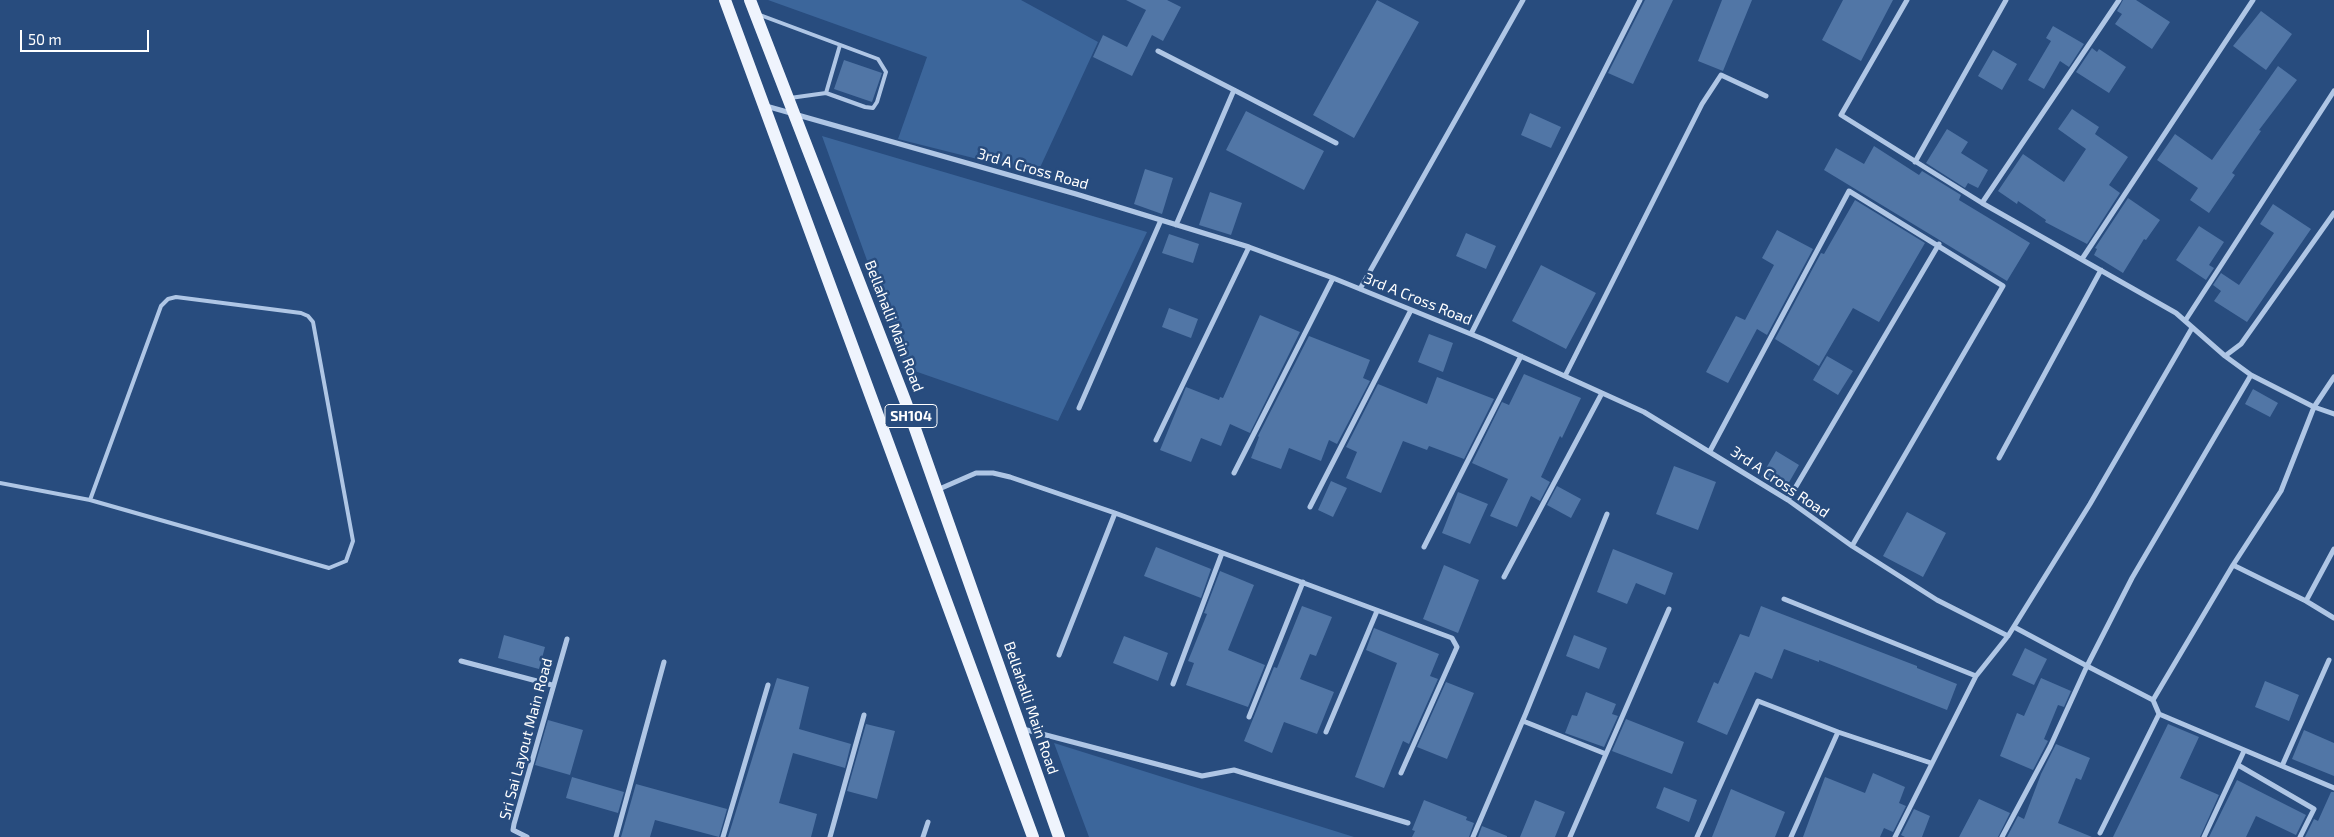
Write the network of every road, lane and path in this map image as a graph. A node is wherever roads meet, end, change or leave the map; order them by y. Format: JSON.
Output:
{"nodes":[{"id":1,"x":726,"y":0,"type":"edge"},
{"id":2,"x":750,"y":0,"type":"edge"},
{"id":3,"x":1523,"y":0,"type":"edge"},
{"id":4,"x":1640,"y":0,"type":"edge"},
{"id":5,"x":1907,"y":0,"type":"edge"},
{"id":6,"x":2006,"y":0,"type":"edge"},
{"id":7,"x":2119,"y":0,"type":"edge"},
{"id":8,"x":2253,"y":0,"type":"edge"},
{"id":9,"x":755,"y":13,"type":"junction"},
{"id":10,"x":840,"y":45,"type":"junction"},
{"id":11,"x":1158,"y":51,"type":"dead end"},
{"id":12,"x":1234,"y":90,"type":"junction"},
{"id":13,"x":2334,"y":91,"type":"edge"},
{"id":14,"x":826,"y":93,"type":"junction"},
{"id":15,"x":1766,"y":96,"type":"dead end"},
{"id":16,"x":788,"y":98,"type":"junction"},
{"id":17,"x":765,"y":106,"type":"junction"},
{"id":18,"x":794,"y":115,"type":"junction"},
{"id":19,"x":1336,"y":143,"type":"dead end"},
{"id":20,"x":1916,"y":162,"type":"junction"},
{"id":21,"x":1982,"y":203,"type":"junction"},
{"id":22,"x":2334,"y":213,"type":"edge"},
{"id":23,"x":1161,"y":220,"type":"junction"},
{"id":24,"x":1176,"y":225,"type":"junction"},
{"id":25,"x":1939,"y":244,"type":"junction"},
{"id":26,"x":1249,"y":247,"type":"junction"},
{"id":27,"x":2082,"y":259,"type":"junction"},
{"id":28,"x":2101,"y":270,"type":"junction"},
{"id":29,"x":1333,"y":278,"type":"junction"},
{"id":30,"x":1360,"y":289,"type":"junction"},
{"id":31,"x":1411,"y":310,"type":"junction"},
{"id":32,"x":2184,"y":321,"type":"junction"},
{"id":33,"x":2192,"y":328,"type":"junction"},
{"id":34,"x":1471,"y":334,"type":"junction"},
{"id":35,"x":1521,"y":356,"type":"junction"},
{"id":36,"x":2225,"y":356,"type":"junction"},
{"id":37,"x":2251,"y":375,"type":"junction"},
{"id":38,"x":1565,"y":376,"type":"junction"},
{"id":39,"x":2334,"y":377,"type":"edge"},
{"id":40,"x":1602,"y":393,"type":"junction"},
{"id":41,"x":2314,"y":406,"type":"junction"},
{"id":42,"x":1078,"y":408,"type":"dead end"},
{"id":43,"x":2334,"y":414,"type":"edge"},
{"id":44,"x":1156,"y":440,"type":"dead end"},
{"id":45,"x":1710,"y":451,"type":"junction"},
{"id":46,"x":1999,"y":458,"type":"dead end"},
{"id":47,"x":1234,"y":473,"type":"dead end"},
{"id":48,"x":0,"y":482,"type":"edge"},
{"id":49,"x":937,"y":490,"type":"junction"},
{"id":50,"x":90,"y":500,"type":"junction"},
{"id":51,"x":1788,"y":500,"type":"junction"},
{"id":52,"x":1310,"y":507,"type":"dead end"},
{"id":53,"x":1115,"y":512,"type":"junction"},
{"id":54,"x":1607,"y":514,"type":"dead end"},
{"id":55,"x":1852,"y":546,"type":"junction"},
{"id":56,"x":1424,"y":547,"type":"dead end"},
{"id":57,"x":2334,"y":549,"type":"edge"},
{"id":58,"x":1222,"y":553,"type":"junction"},
{"id":59,"x":2332,"y":559,"type":"edge"},
{"id":60,"x":2233,"y":565,"type":"junction"},
{"id":61,"x":1504,"y":577,"type":"dead end"},
{"id":62,"x":1303,"y":582,"type":"junction"},
{"id":63,"x":1784,"y":599,"type":"dead end"},
{"id":64,"x":2306,"y":601,"type":"junction"},
{"id":65,"x":1669,"y":609,"type":"dead end"},
{"id":66,"x":1377,"y":610,"type":"junction"},
{"id":67,"x":2334,"y":618,"type":"edge"},
{"id":68,"x":2014,"y":627,"type":"junction"},
{"id":69,"x":2008,"y":636,"type":"junction"},
{"id":70,"x":567,"y":638,"type":"dead end"},
{"id":71,"x":1060,"y":655,"type":"dead end"},
{"id":72,"x":2329,"y":660,"type":"dead end"},
{"id":73,"x":461,"y":661,"type":"dead end"},
{"id":74,"x":664,"y":662,"type":"dead end"},
{"id":75,"x":2087,"y":666,"type":"junction"},
{"id":76,"x":1976,"y":676,"type":"junction"},
{"id":77,"x":1173,"y":684,"type":"dead end"},
{"id":78,"x":552,"y":685,"type":"junction"},
{"id":79,"x":768,"y":685,"type":"dead end"},
{"id":80,"x":2153,"y":700,"type":"junction"},
{"id":81,"x":864,"y":714,"type":"dead end"},
{"id":82,"x":2159,"y":714,"type":"junction"},
{"id":83,"x":1249,"y":717,"type":"dead end"},
{"id":84,"x":1523,"y":721,"type":"junction"},
{"id":85,"x":1021,"y":728,"type":"junction"},
{"id":86,"x":1326,"y":732,"type":"dead end"},
{"id":87,"x":1838,"y":732,"type":"junction"},
{"id":88,"x":2244,"y":751,"type":"junction"},
{"id":89,"x":1606,"y":754,"type":"junction"},
{"id":90,"x":1931,"y":763,"type":"junction"},
{"id":91,"x":2238,"y":764,"type":"junction"},
{"id":92,"x":2282,"y":766,"type":"junction"},
{"id":93,"x":1401,"y":773,"type":"dead end"},
{"id":94,"x":2334,"y":788,"type":"edge"},
{"id":95,"x":928,"y":822,"type":"dead end"},
{"id":96,"x":1408,"y":823,"type":"dead end"},
{"id":97,"x":2100,"y":833,"type":"dead end"},
{"id":98,"x":527,"y":837,"type":"edge"},
{"id":99,"x":616,"y":837,"type":"edge"},
{"id":100,"x":723,"y":837,"type":"edge"},
{"id":101,"x":830,"y":837,"type":"edge"},
{"id":102,"x":923,"y":837,"type":"edge"},
{"id":103,"x":1033,"y":837,"type":"edge"},
{"id":104,"x":1059,"y":837,"type":"edge"},
{"id":105,"x":1473,"y":837,"type":"edge"},
{"id":106,"x":1570,"y":837,"type":"edge"},
{"id":107,"x":1697,"y":837,"type":"edge"},
{"id":108,"x":1791,"y":837,"type":"edge"},
{"id":109,"x":1895,"y":837,"type":"edge"},
{"id":110,"x":2002,"y":837,"type":"edge"},
{"id":111,"x":2204,"y":837,"type":"edge"},
{"id":112,"x":2300,"y":837,"type":"edge"}],
"edges":[{"from":1,"to":17,"type":"main road","number":"SH104"},
{"from":2,"to":9,"type":"main road","name":"Bellahalli Main Road","number":"SH104"},
{"from":3,"to":30,"type":"street"},
{"from":4,"to":34,"type":"street"},
{"from":5,"to":20,"type":"street"},
{"from":6,"to":20,"type":"street"},
{"from":7,"to":21,"type":"street"},
{"from":8,"to":27,"type":"street"},
{"from":9,"to":10,"type":"lane"},
{"from":9,"to":16,"type":"main road","name":"Bellahalli Main Road","number":"SH104"},
{"from":10,"to":14,"type":"lane"},
{"from":10,"to":14,"type":"lane"},
{"from":11,"to":12,"type":"street"},
{"from":12,"to":19,"type":"street"},
{"from":12,"to":24,"type":"street"},
{"from":13,"to":32,"type":"street"},
{"from":14,"to":16,"type":"lane"},
{"from":15,"to":38,"type":"street"},
{"from":16,"to":18,"type":"main road","name":"Bellahalli Main Road","number":"SH104"},
{"from":17,"to":18,"type":"street","name":"3rd A Cross Road"},
{"from":17,"to":103,"type":"main road","number":"SH104"},
{"from":18,"to":23,"type":"street","name":"3rd A Cross Road"},
{"from":18,"to":49,"type":"main road","name":"Bellahalli Main Road","number":"SH104"},
{"from":20,"to":21,"type":"street"},
{"from":21,"to":27,"type":"street"},
{"from":22,"to":36,"type":"street"},
{"from":23,"to":24,"type":"street","name":"3rd A Cross Road"},
{"from":23,"to":42,"type":"street"},
{"from":24,"to":26,"type":"street","name":"3rd A Cross Road"},
{"from":25,"to":45,"type":"street"},
{"from":25,"to":51,"type":"street"},
{"from":25,"to":55,"type":"street"},
{"from":26,"to":29,"type":"street","name":"3rd A Cross Road"},
{"from":26,"to":44,"type":"street"},
{"from":27,"to":28,"type":"street"},
{"from":28,"to":32,"type":"street"},
{"from":28,"to":46,"type":"street"},
{"from":29,"to":30,"type":"street","name":"3rd A Cross Road"},
{"from":29,"to":47,"type":"street"},
{"from":30,"to":31,"type":"street","name":"3rd A Cross Road"},
{"from":31,"to":34,"type":"street","name":"3rd A Cross Road"},
{"from":31,"to":52,"type":"street"},
{"from":32,"to":33,"type":"street"},
{"from":33,"to":36,"type":"street"},
{"from":33,"to":68,"type":"street"},
{"from":34,"to":35,"type":"street","name":"3rd A Cross Road"},
{"from":35,"to":38,"type":"street","name":"3rd A Cross Road"},
{"from":35,"to":56,"type":"street"},
{"from":36,"to":37,"type":"street"},
{"from":37,"to":41,"type":"street"},
{"from":37,"to":75,"type":"street"},
{"from":38,"to":40,"type":"street","name":"3rd A Cross Road"},
{"from":39,"to":41,"type":"street"},
{"from":40,"to":45,"type":"street","name":"3rd A Cross Road"},
{"from":40,"to":61,"type":"street"},
{"from":41,"to":43,"type":"street"},
{"from":41,"to":60,"type":"street"},
{"from":45,"to":51,"type":"street","name":"3rd A Cross Road"},
{"from":48,"to":50,"type":"lane"},
{"from":49,"to":53,"type":"street"},
{"from":49,"to":85,"type":"main road","name":"Bellahalli Main Road","number":"SH104"},
{"from":50,"to":50,"type":"lane"},
{"from":51,"to":55,"type":"street","name":"3rd A Cross Road"},
{"from":53,"to":58,"type":"street"},
{"from":53,"to":71,"type":"street"},
{"from":54,"to":84,"type":"street"},
{"from":55,"to":69,"type":"street","name":"3rd A Cross Road"},
{"from":57,"to":59,"type":"street"},
{"from":58,"to":62,"type":"street"},
{"from":58,"to":77,"type":"street"},
{"from":59,"to":64,"type":"street"},
{"from":60,"to":64,"type":"street"},
{"from":60,"to":80,"type":"street"},
{"from":62,"to":66,"type":"street"},
{"from":62,"to":83,"type":"street"},
{"from":63,"to":76,"type":"street"},
{"from":64,"to":67,"type":"street"},
{"from":65,"to":89,"type":"street"},
{"from":66,"to":86,"type":"street"},
{"from":66,"to":93,"type":"street"},
{"from":68,"to":69,"type":"street"},
{"from":68,"to":75,"type":"street"},
{"from":69,"to":76,"type":"street"},
{"from":70,"to":78,"type":"street","name":"Sri Sai Layout Main Road"},
{"from":72,"to":92,"type":"street"},
{"from":73,"to":78,"type":"street"},
{"from":74,"to":99,"type":"street"},
{"from":75,"to":80,"type":"street"},
{"from":75,"to":110,"type":"street"},
{"from":76,"to":90,"type":"street"},
{"from":78,"to":98,"type":"street","name":"Sri Sai Layout Main Road"},
{"from":79,"to":100,"type":"street"},
{"from":80,"to":82,"type":"street"},
{"from":81,"to":101,"type":"street"},
{"from":82,"to":88,"type":"street"},
{"from":82,"to":97,"type":"street"},
{"from":84,"to":89,"type":"street"},
{"from":84,"to":105,"type":"street"},
{"from":85,"to":96,"type":"street"},
{"from":85,"to":104,"type":"main road","name":"Bellahalli Main Road","number":"SH104"},
{"from":87,"to":90,"type":"street"},
{"from":87,"to":107,"type":"street"},
{"from":87,"to":108,"type":"street"},
{"from":88,"to":91,"type":"street"},
{"from":88,"to":92,"type":"street"},
{"from":89,"to":106,"type":"street"},
{"from":90,"to":109,"type":"street"},
{"from":91,"to":111,"type":"street"},
{"from":91,"to":112,"type":"street"},
{"from":92,"to":94,"type":"street"},
{"from":95,"to":102,"type":"street"}]}
